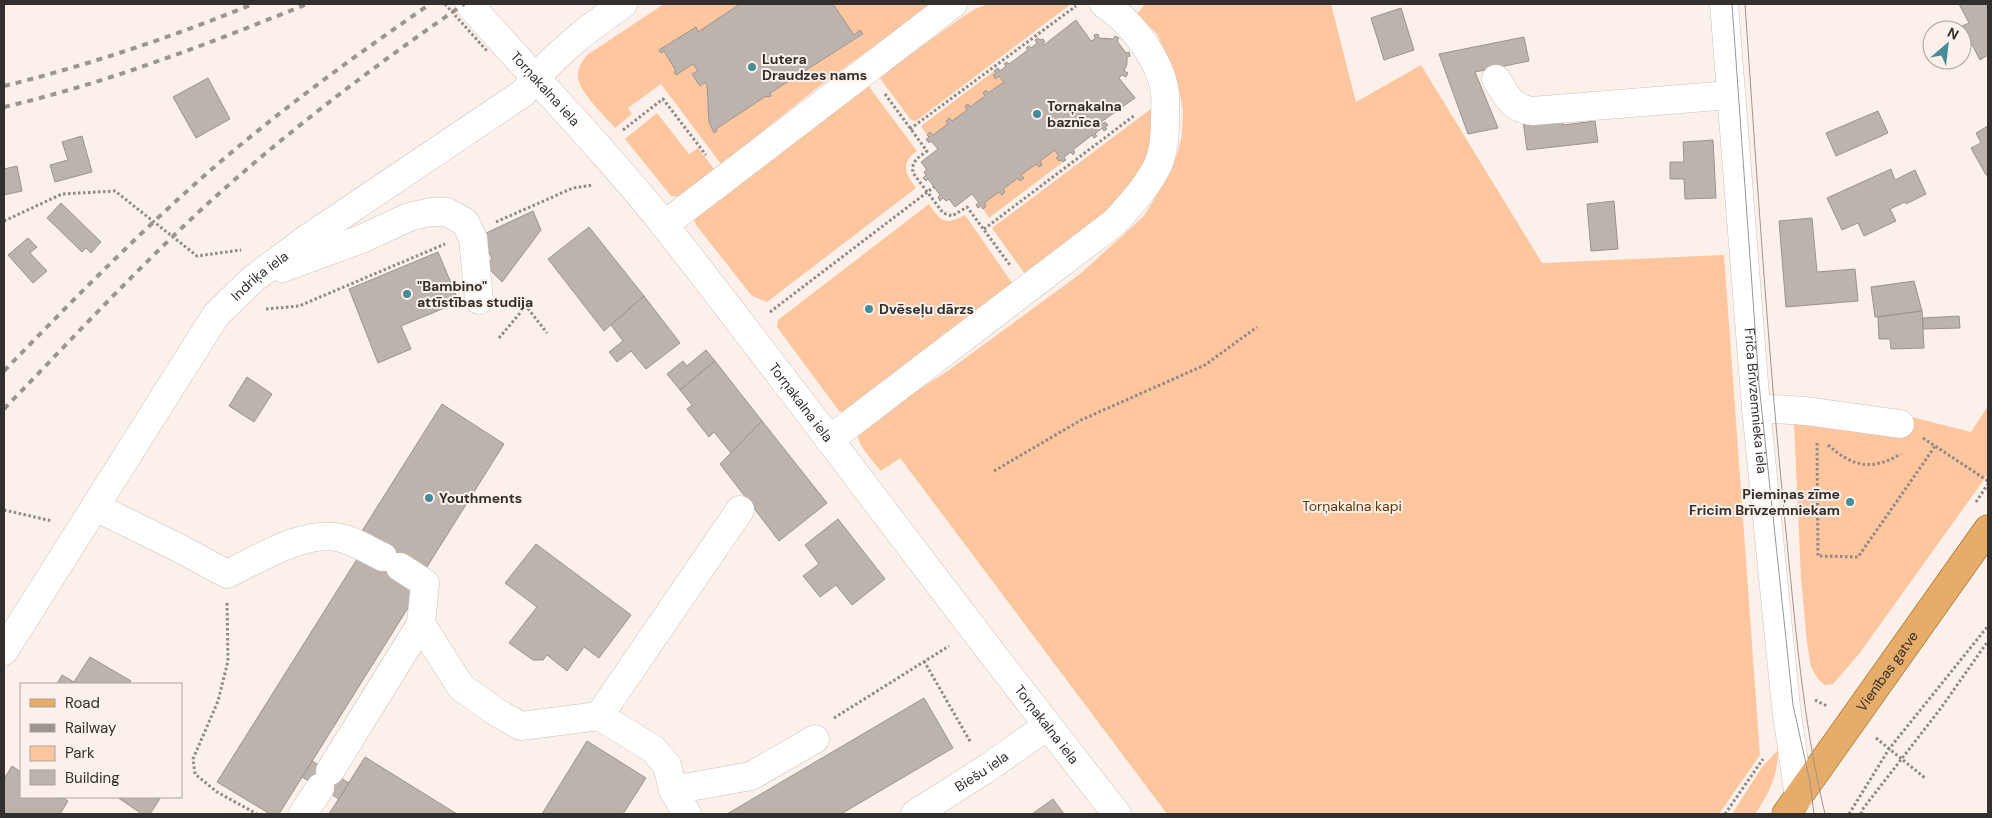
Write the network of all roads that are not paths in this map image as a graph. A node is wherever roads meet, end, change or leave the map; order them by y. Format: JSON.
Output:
{"nodes":[{"id":1,"x":469,"y":4,"type":"edge"},
{"id":2,"x":623,"y":4,"type":"edge"},
{"id":3,"x":953,"y":4,"type":"edge"},
{"id":4,"x":1104,"y":4,"type":"edge"},
{"id":5,"x":1724,"y":4,"type":"edge"},
{"id":6,"x":536,"y":76,"type":"junction"},
{"id":7,"x":1496,"y":79,"type":"dead end"},
{"id":8,"x":1730,"y":96,"type":"junction"},
{"id":9,"x":664,"y":224,"type":"junction"},
{"id":10,"x":263,"y":271,"type":"junction"},
{"id":11,"x":479,"y":300,"type":"dead end"},
{"id":12,"x":1756,"y":408,"type":"junction"},
{"id":13,"x":1900,"y":424,"type":"dead end"},
{"id":14,"x":828,"y":440,"type":"junction"},
{"id":15,"x":740,"y":510,"type":"dead end"},
{"id":16,"x":88,"y":517,"type":"junction"},
{"id":17,"x":1986,"y":537,"type":"edge"},
{"id":18,"x":421,"y":624,"type":"junction"},
{"id":19,"x":4,"y":651,"type":"edge"},
{"id":20,"x":599,"y":716,"type":"junction"},
{"id":21,"x":1047,"y":726,"type":"junction"},
{"id":22,"x":815,"y":739,"type":"road end"},
{"id":23,"x":674,"y":790,"type":"junction"},
{"id":24,"x":1793,"y":805,"type":"edge"},
{"id":25,"x":303,"y":814,"type":"edge"},
{"id":26,"x":687,"y":814,"type":"edge"},
{"id":27,"x":915,"y":814,"type":"edge"},
{"id":28,"x":1117,"y":814,"type":"edge"}],
"edges":[{"from":1,"to":6,"type":"street","name":"Torņakalna iela"},
{"from":2,"to":6,"type":"street","name":"Indriķa iela"},
{"from":3,"to":9,"type":"street"},
{"from":4,"to":14,"type":"street"},
{"from":5,"to":8,"type":"street","name":"Friča Brīvzemnieka iela"},
{"from":6,"to":9,"type":"street","name":"Torņakalna iela"},
{"from":6,"to":10,"type":"street","name":"Indriķa iela"},
{"from":7,"to":8,"type":"street"},
{"from":8,"to":12,"type":"street","name":"Friča Brīvzemnieka iela"},
{"from":9,"to":14,"type":"street","name":"Torņakalna iela"},
{"from":10,"to":11,"type":"street"},
{"from":10,"to":16,"type":"street","name":"Indriķa iela"},
{"from":12,"to":13,"type":"street"},
{"from":12,"to":24,"type":"street","name":"Friča Brīvzemnieka iela"},
{"from":14,"to":21,"type":"street","name":"Torņakalna iela"},
{"from":15,"to":20,"type":"street"},
{"from":16,"to":18,"type":"street"},
{"from":16,"to":19,"type":"street","name":"Indriķa iela"},
{"from":17,"to":24,"type":"main road","name":"Vienības gatve"},
{"from":18,"to":20,"type":"street"},
{"from":18,"to":25,"type":"street"},
{"from":20,"to":23,"type":"street"},
{"from":21,"to":27,"type":"street","name":"Biešu iela"},
{"from":21,"to":28,"type":"street","name":"Torņakalna iela"},
{"from":22,"to":23,"type":"street"},
{"from":23,"to":26,"type":"street"}]}
